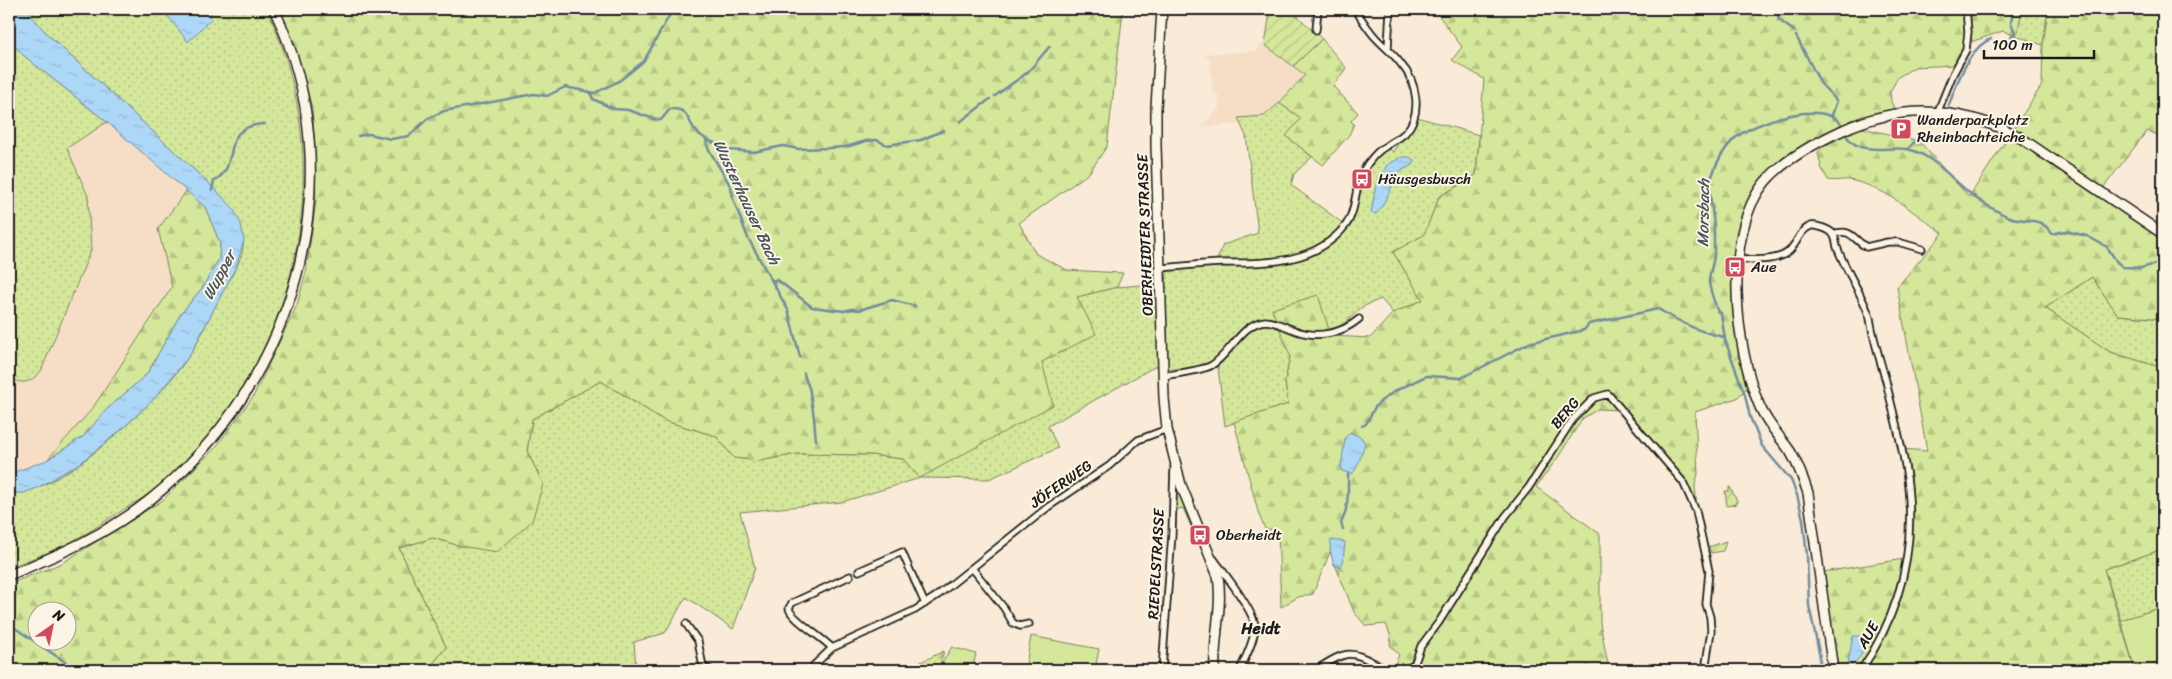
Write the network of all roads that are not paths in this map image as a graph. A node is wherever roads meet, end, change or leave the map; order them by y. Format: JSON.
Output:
{"nodes":[{"id":1,"x":274,"y":9,"type":"edge"},
{"id":2,"x":1162,"y":9,"type":"edge"},
{"id":3,"x":1318,"y":9,"type":"edge"},
{"id":4,"x":1355,"y":9,"type":"edge"},
{"id":5,"x":1390,"y":9,"type":"edge"},
{"id":6,"x":1966,"y":9,"type":"edge"},
{"id":7,"x":1316,"y":30,"type":"dead end"},
{"id":8,"x":1388,"y":49,"type":"junction"},
{"id":9,"x":1938,"y":111,"type":"junction"},
{"id":10,"x":1834,"y":234,"type":"junction"},
{"id":11,"x":2163,"y":234,"type":"edge"},
{"id":12,"x":1922,"y":249,"type":"dead end"},
{"id":13,"x":1739,"y":260,"type":"junction"},
{"id":14,"x":1160,"y":268,"type":"junction"},
{"id":15,"x":1359,"y":319,"type":"dead end"},
{"id":16,"x":1163,"y":376,"type":"junction"},
{"id":17,"x":1167,"y":429,"type":"junction"},
{"id":18,"x":1175,"y":459,"type":"junction"},
{"id":19,"x":1211,"y":554,"type":"junction"},
{"id":20,"x":972,"y":568,"type":"junction"},
{"id":21,"x":859,"y":571,"type":"dead end"},
{"id":22,"x":9,"y":575,"type":"edge"},
{"id":23,"x":850,"y":576,"type":"dead end"},
{"id":24,"x":925,"y":604,"type":"junction"},
{"id":25,"x":686,"y":624,"type":"dead end"},
{"id":26,"x":1029,"y":624,"type":"dead end"},
{"id":27,"x":832,"y":648,"type":"junction"},
{"id":28,"x":710,"y":670,"type":"edge"},
{"id":29,"x":809,"y":670,"type":"edge"},
{"id":30,"x":1162,"y":670,"type":"edge"},
{"id":31,"x":1216,"y":670,"type":"edge"},
{"id":32,"x":1240,"y":670,"type":"edge"},
{"id":33,"x":1316,"y":670,"type":"edge"},
{"id":34,"x":1388,"y":670,"type":"edge"},
{"id":35,"x":1404,"y":670,"type":"edge"},
{"id":36,"x":1705,"y":670,"type":"edge"},
{"id":37,"x":1833,"y":670,"type":"edge"},
{"id":38,"x":1861,"y":670,"type":"edge"}],
"edges":[{"from":1,"to":22,"type":"main road"},
{"from":2,"to":14,"type":"main road","name":"OBERHEIDTER STRASSE"},
{"from":3,"to":7,"type":"street"},
{"from":4,"to":8,"type":"street"},
{"from":5,"to":8,"type":"street"},
{"from":6,"to":9,"type":"street"},
{"from":8,"to":14,"type":"street"},
{"from":9,"to":11,"type":"main road"},
{"from":9,"to":13,"type":"main road"},
{"from":10,"to":12,"type":"street"},
{"from":10,"to":13,"type":"street"},
{"from":10,"to":38,"type":"street","name":"AUE"},
{"from":13,"to":37,"type":"main road"},
{"from":14,"to":16,"type":"main road","name":"OBERHEIDTER STRASSE"},
{"from":15,"to":16,"type":"street"},
{"from":16,"to":17,"type":"main road","name":"OBERHEIDTER STRASSE"},
{"from":17,"to":18,"type":"main road","name":"OBERHEIDTER STRASSE"},
{"from":17,"to":20,"type":"street","name":"JÖFERWEG"},
{"from":18,"to":19,"type":"main road"},
{"from":18,"to":30,"type":"street","name":"RIEDELSTRASSE"},
{"from":19,"to":31,"type":"main road"},
{"from":19,"to":32,"type":"street"},
{"from":20,"to":24,"type":"street","name":"JÖFERWEG"},
{"from":20,"to":26,"type":"street"},
{"from":21,"to":24,"type":"street"},
{"from":23,"to":27,"type":"street"},
{"from":24,"to":27,"type":"street","name":"JÖFERWEG"},
{"from":25,"to":28,"type":"street"},
{"from":27,"to":29,"type":"street","name":"JÖFERWEG"},
{"from":33,"to":34,"type":"street"},
{"from":35,"to":36,"type":"street","name":"BERG"}]}
